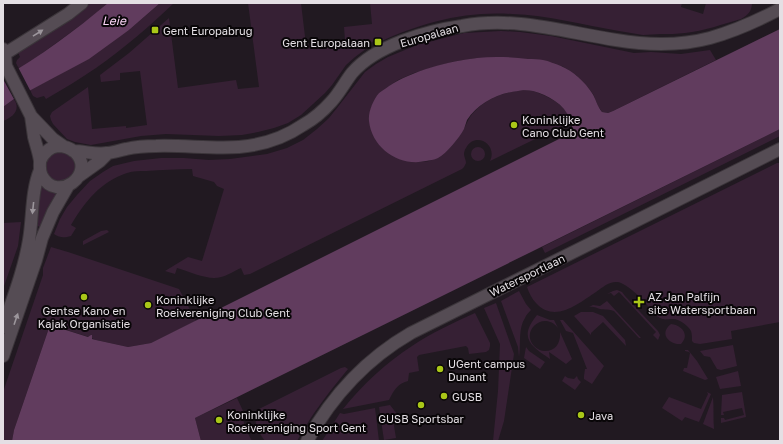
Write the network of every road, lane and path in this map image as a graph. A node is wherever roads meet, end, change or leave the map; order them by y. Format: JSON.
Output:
{"nodes":[{"id":1,"x":82,"y":3,"type":"edge"},
{"id":2,"x":780,"y":9,"type":"edge"},
{"id":3,"x":4,"y":58,"type":"edge"},
{"id":4,"x":31,"y":116,"type":"junction"},
{"id":5,"x":68,"y":148,"type":"junction"},
{"id":6,"x":780,"y":150,"type":"edge"},
{"id":7,"x":108,"y":153,"type":"junction"},
{"id":8,"x":40,"y":166,"type":"junction"},
{"id":9,"x":79,"y":176,"type":"junction"},
{"id":10,"x":68,"y":186,"type":"junction"},
{"id":11,"x":3,"y":326,"type":"edge"},
{"id":12,"x":3,"y":356,"type":"edge"},
{"id":13,"x":307,"y":441,"type":"edge"}],
"edges":[{"from":3,"to":1,"type":"street","one_way":true},
{"from":2,"to":7,"type":"street","name":"Europalaan"},
{"from":3,"to":4,"type":"street"},
{"from":4,"to":5,"type":"street"},
{"from":4,"to":8,"type":"street"},
{"from":5,"to":7,"type":"street","name":"Europalaan"},
{"from":5,"to":8,"type":"street"},
{"from":5,"to":9,"type":"street"},
{"from":6,"to":13,"type":"street","name":"Watersportlaan"},
{"from":7,"to":9,"type":"street","name":"Europalaan"},
{"from":8,"to":10,"type":"street"},
{"from":8,"to":11,"type":"street","one_way":true},
{"from":9,"to":10,"type":"street"},
{"from":12,"to":10,"type":"street","one_way":true}]}
